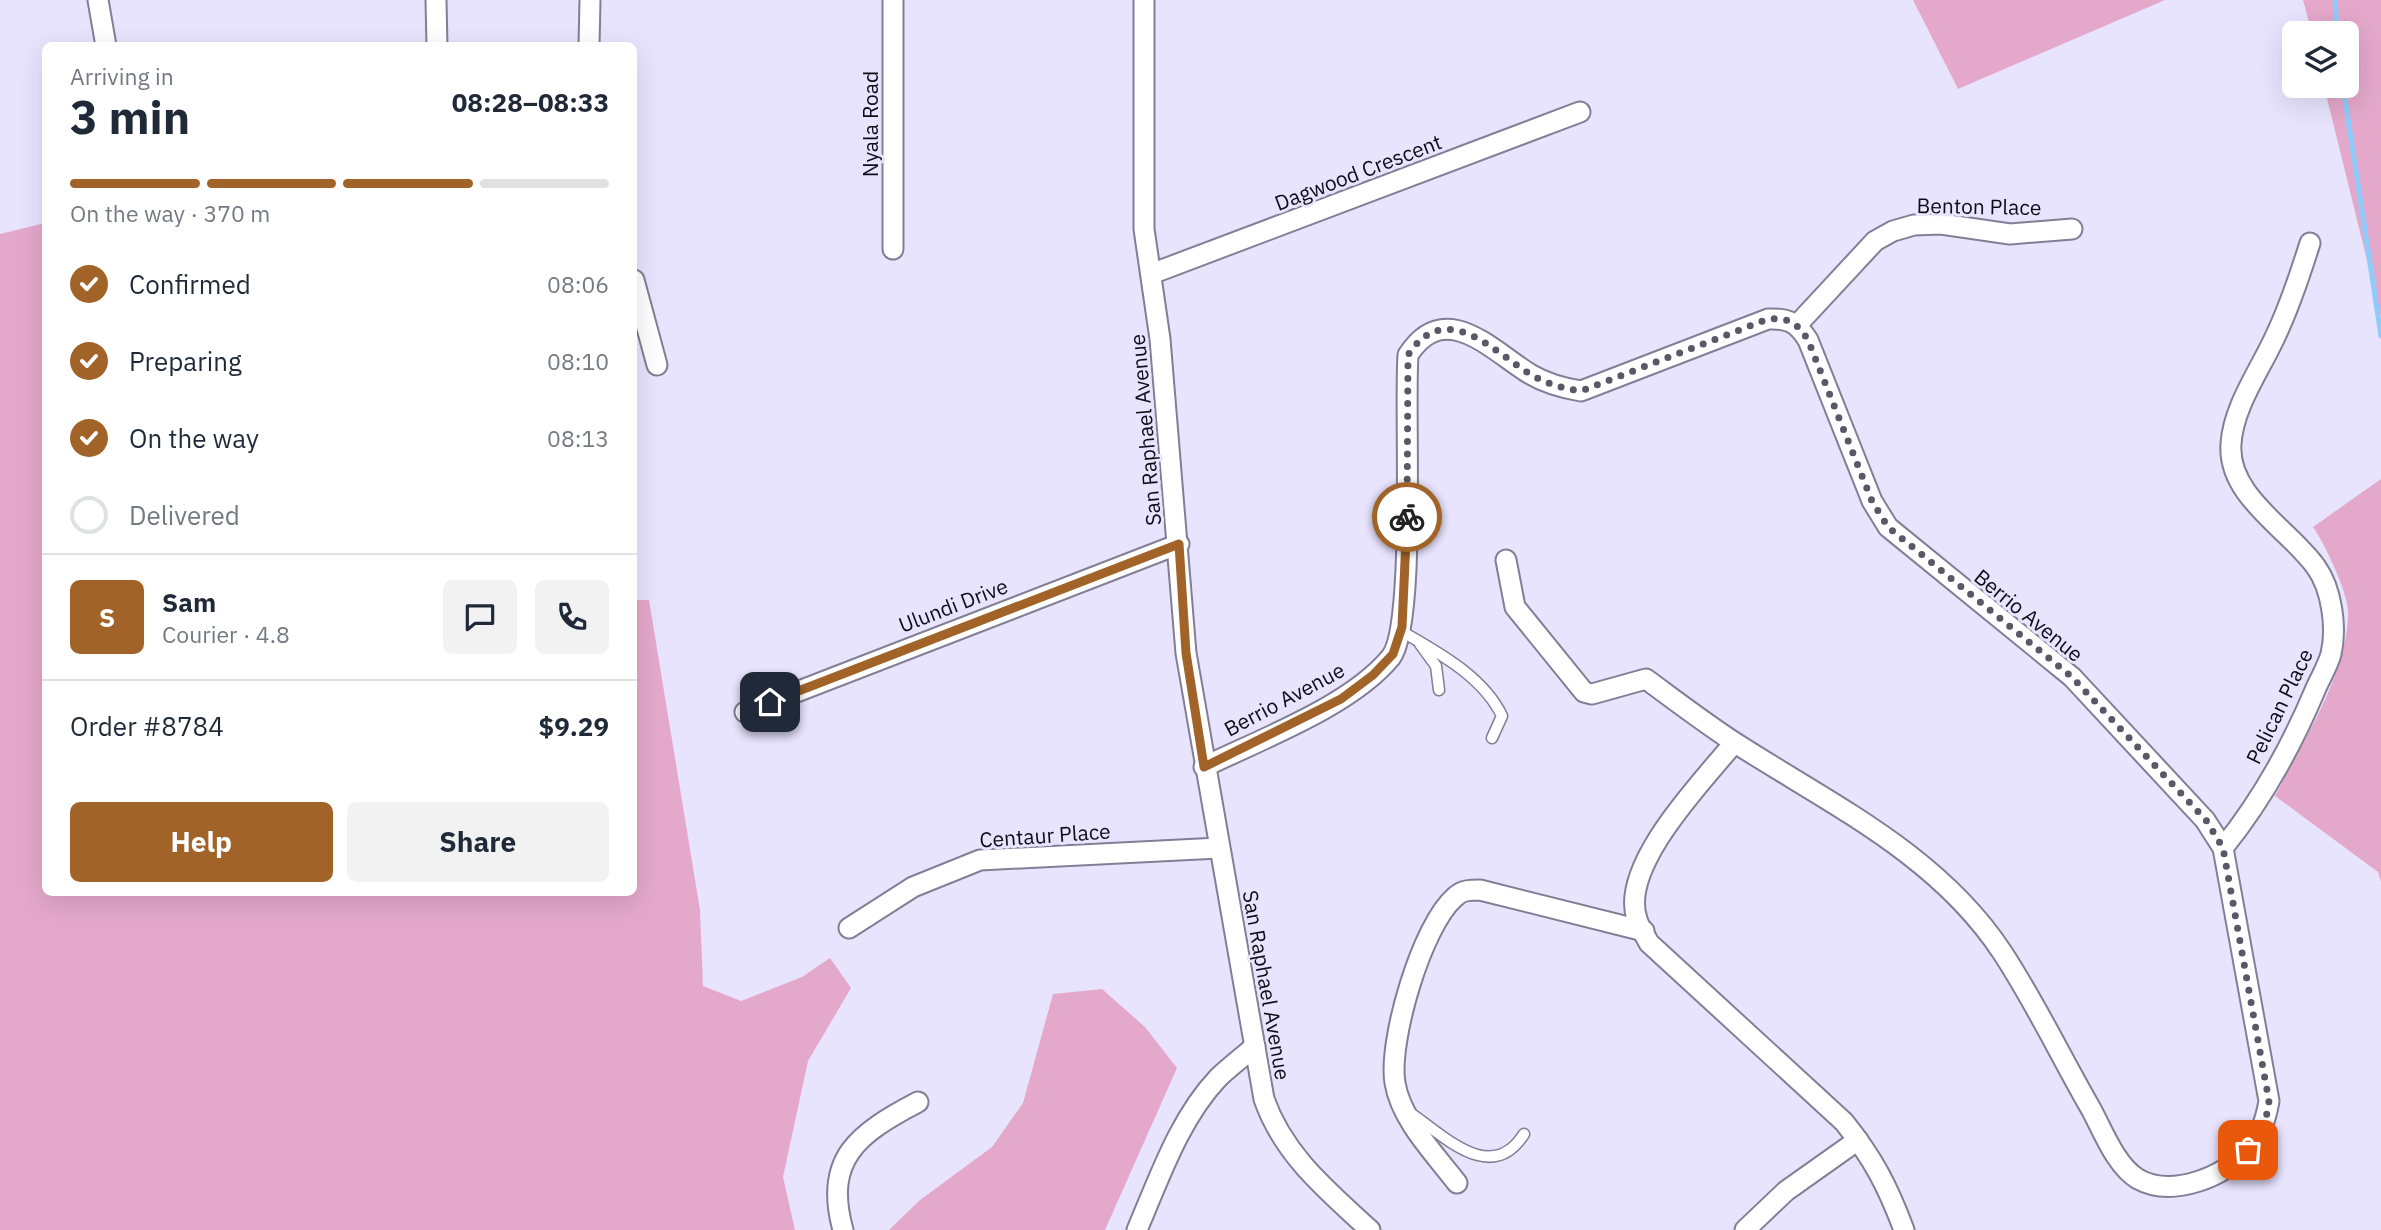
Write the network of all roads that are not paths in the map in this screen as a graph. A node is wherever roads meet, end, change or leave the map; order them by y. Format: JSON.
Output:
{"nodes":[{"id":1,"x":98,"y":0,"type":"edge"},
{"id":2,"x":436,"y":0,"type":"edge"},
{"id":3,"x":590,"y":0,"type":"edge"},
{"id":4,"x":893,"y":0,"type":"edge"},
{"id":5,"x":1144,"y":0,"type":"edge"},
{"id":6,"x":105,"y":42,"type":"edge"},
{"id":7,"x":437,"y":42,"type":"edge"},
{"id":8,"x":589,"y":42,"type":"edge"},
{"id":9,"x":1580,"y":112,"type":"dead end"},
{"id":10,"x":2072,"y":229,"type":"dead end"},
{"id":11,"x":2310,"y":243,"type":"dead end"},
{"id":12,"x":893,"y":249,"type":"dead end"},
{"id":13,"x":1151,"y":274,"type":"junction"},
{"id":14,"x":637,"y":291,"type":"edge"},
{"id":15,"x":1798,"y":324,"type":"junction"},
{"id":16,"x":657,"y":365,"type":"dead end"},
{"id":17,"x":1179,"y":544,"type":"junction"},
{"id":18,"x":1506,"y":559,"type":"dead end"},
{"id":19,"x":1409,"y":636,"type":"junction"},
{"id":20,"x":1440,"y":690,"type":"dead end"},
{"id":21,"x":745,"y":712,"type":"dead end"},
{"id":22,"x":1492,"y":738,"type":"dead end"},
{"id":23,"x":1734,"y":743,"type":"junction"},
{"id":24,"x":1204,"y":767,"type":"junction"},
{"id":25,"x":1219,"y":848,"type":"junction"},
{"id":26,"x":2223,"y":848,"type":"junction"},
{"id":27,"x":849,"y":928,"type":"dead end"},
{"id":28,"x":1644,"y":931,"type":"junction"},
{"id":29,"x":1255,"y":1046,"type":"junction"},
{"id":30,"x":918,"y":1102,"type":"dead end"},
{"id":31,"x":1406,"y":1110,"type":"junction"},
{"id":32,"x":1524,"y":1134,"type":"dead end"},
{"id":33,"x":1858,"y":1140,"type":"junction"},
{"id":34,"x":1457,"y":1183,"type":"dead end"},
{"id":35,"x":843,"y":1230,"type":"edge"},
{"id":36,"x":1137,"y":1230,"type":"edge"},
{"id":37,"x":1370,"y":1230,"type":"edge"},
{"id":38,"x":1745,"y":1230,"type":"edge"},
{"id":39,"x":1904,"y":1230,"type":"edge"}],
"edges":[{"from":1,"to":6,"type":"street"},
{"from":2,"to":7,"type":"street"},
{"from":3,"to":8,"type":"street"},
{"from":4,"to":12,"type":"street","name":"Nyala Road"},
{"from":5,"to":13,"type":"street","name":"San Raphael Avenue"},
{"from":9,"to":13,"type":"street","name":"Dagwood Crescent"},
{"from":10,"to":15,"type":"street","name":"Benton Place"},
{"from":11,"to":26,"type":"street","name":"Pelican Place"},
{"from":13,"to":17,"type":"street","name":"San Raphael Avenue"},
{"from":14,"to":16,"type":"street"},
{"from":15,"to":19,"type":"street","name":"Berrio Avenue"},
{"from":15,"to":26,"type":"street","name":"Berrio Avenue"},
{"from":17,"to":21,"type":"street","name":"Ulundi Drive"},
{"from":17,"to":24,"type":"street","name":"San Raphael Avenue"},
{"from":18,"to":23,"type":"street","name":"Berrio Avenue"},
{"from":19,"to":20,"type":"lane"},
{"from":19,"to":22,"type":"lane"},
{"from":19,"to":24,"type":"street","name":"Berrio Avenue"},
{"from":23,"to":26,"type":"street","name":"Berrio Avenue"},
{"from":23,"to":28,"type":"street"},
{"from":24,"to":25,"type":"street","name":"San Raphael Avenue"},
{"from":25,"to":27,"type":"street","name":"Centaur Place"},
{"from":25,"to":29,"type":"street","name":"San Raphael Avenue"},
{"from":28,"to":31,"type":"street"},
{"from":28,"to":33,"type":"street"},
{"from":29,"to":36,"type":"street"},
{"from":29,"to":37,"type":"street","name":"San Raphael Avenue"},
{"from":30,"to":35,"type":"street"},
{"from":31,"to":32,"type":"lane"},
{"from":31,"to":34,"type":"street"},
{"from":33,"to":38,"type":"street"},
{"from":33,"to":39,"type":"street"}]}
